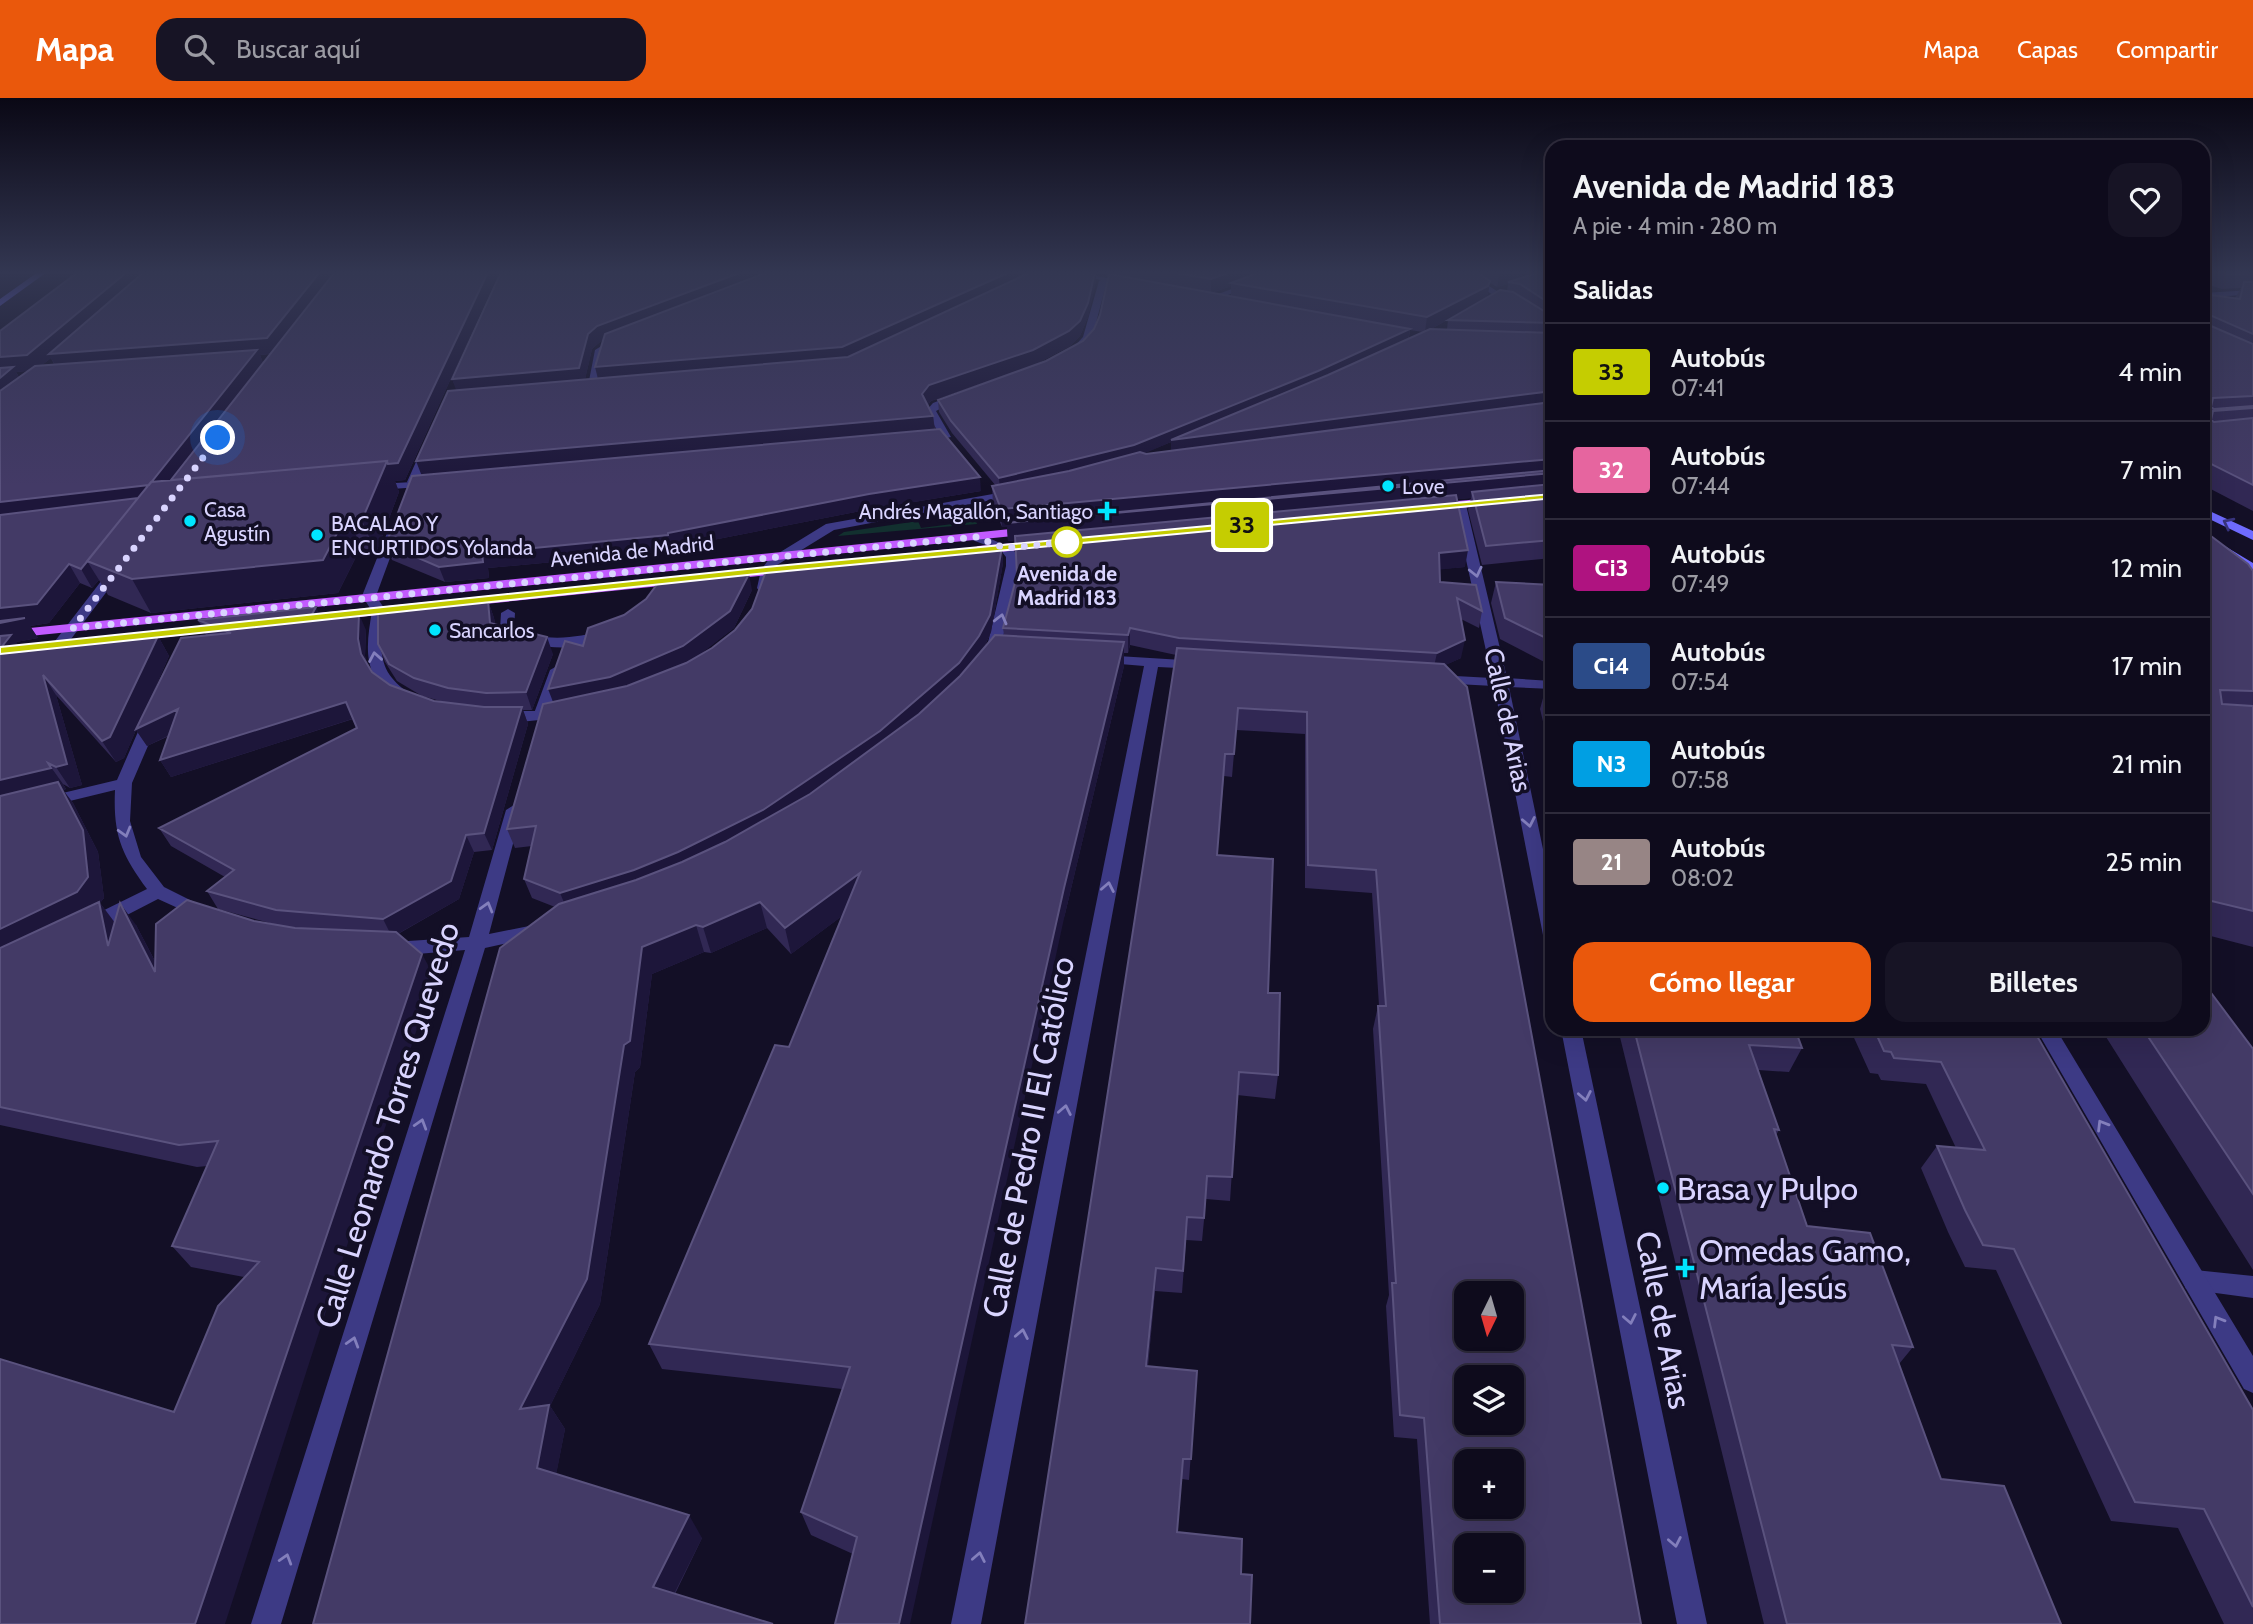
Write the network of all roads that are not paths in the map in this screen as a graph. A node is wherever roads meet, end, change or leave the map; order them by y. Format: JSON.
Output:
{"nodes":[{"id":1,"x":613,"y":343,"type":"edge"},
{"id":2,"x":1083,"y":343,"type":"edge"},
{"id":3,"x":1067,"y":356,"type":"edge"},
{"id":4,"x":617,"y":387,"type":"edge"},
{"id":5,"x":975,"y":391,"type":"edge"},
{"id":6,"x":932,"y":438,"type":"edge"},
{"id":7,"x":430,"y":441,"type":"edge"},
{"id":8,"x":450,"y":482,"type":"edge"},
{"id":9,"x":982,"y":482,"type":"dead end"},
{"id":10,"x":410,"y":488,"type":"edge"},
{"id":11,"x":1490,"y":488,"type":"edge"},
{"id":12,"x":362,"y":489,"type":"edge"},
{"id":13,"x":1023,"y":492,"type":"edge"},
{"id":14,"x":1427,"y":494,"type":"edge"},
{"id":15,"x":996,"y":498,"type":"junction"},
{"id":16,"x":1500,"y":502,"type":"edge"},
{"id":17,"x":1460,"y":505,"type":"junction"},
{"id":18,"x":1423,"y":508,"type":"edge"},
{"id":19,"x":2210,"y":514,"type":"edge"},
{"id":20,"x":400,"y":517,"type":"edge"},
{"id":21,"x":1044,"y":530,"type":"edge"},
{"id":22,"x":2253,"y":536,"type":"edge"},
{"id":23,"x":976,"y":537,"type":"junction"},
{"id":24,"x":2210,"y":541,"type":"edge"},
{"id":25,"x":1058,"y":543,"type":"edge"},
{"id":26,"x":1005,"y":548,"type":"junction"},
{"id":27,"x":783,"y":554,"type":"junction"},
{"id":28,"x":124,"y":561,"type":"edge"},
{"id":29,"x":2253,"y":568,"type":"edge"},
{"id":30,"x":766,"y":570,"type":"junction"},
{"id":31,"x":369,"y":596,"type":"junction"},
{"id":32,"x":761,"y":601,"type":"edge"},
{"id":33,"x":379,"y":611,"type":"junction"},
{"id":34,"x":508,"y":613,"type":"dead end"},
{"id":35,"x":73,"y":628,"type":"junction"},
{"id":36,"x":621,"y":630,"type":"edge"},
{"id":37,"x":0,"y":635,"type":"edge"},
{"id":38,"x":60,"y":644,"type":"junction"},
{"id":39,"x":566,"y":645,"type":"junction"},
{"id":40,"x":0,"y":650,"type":"edge"},
{"id":41,"x":1083,"y":657,"type":"edge"},
{"id":42,"x":1152,"y":662,"type":"junction"},
{"id":43,"x":1221,"y":666,"type":"edge"},
{"id":44,"x":976,"y":671,"type":"edge"},
{"id":45,"x":1415,"y":677,"type":"edge"},
{"id":46,"x":1501,"y":683,"type":"junction"},
{"id":47,"x":1545,"y":685,"type":"edge"},
{"id":48,"x":161,"y":697,"type":"edge"},
{"id":49,"x":424,"y":705,"type":"edge"},
{"id":50,"x":577,"y":709,"type":"edge"},
{"id":51,"x":490,"y":715,"type":"edge"},
{"id":52,"x":538,"y":726,"type":"junction"},
{"id":53,"x":124,"y":783,"type":"junction"},
{"id":54,"x":520,"y":788,"type":"edge"},
{"id":55,"x":0,"y":813,"type":"edge"},
{"id":56,"x":158,"y":891,"type":"junction"},
{"id":57,"x":1545,"y":900,"type":"edge"},
{"id":58,"x":222,"y":920,"type":"edge"},
{"id":59,"x":556,"y":926,"type":"edge"},
{"id":60,"x":73,"y":934,"type":"edge"},
{"id":61,"x":477,"y":943,"type":"junction"},
{"id":62,"x":371,"y":948,"type":"edge"},
{"id":63,"x":1572,"y":1036,"type":"edge"},
{"id":64,"x":2050,"y":1036,"type":"edge"},
{"id":65,"x":2195,"y":1281,"type":"junction"},
{"id":66,"x":2253,"y":1287,"type":"edge"},
{"id":67,"x":2253,"y":1380,"type":"edge"},
{"id":68,"x":266,"y":1624,"type":"edge"},
{"id":69,"x":966,"y":1624,"type":"edge"},
{"id":70,"x":1692,"y":1624,"type":"edge"}],
"edges":[{"from":1,"to":4,"type":"street"},
{"from":2,"to":3,"type":"street"},
{"from":5,"to":6,"type":"street"},
{"from":7,"to":10,"type":"street"},
{"from":8,"to":12,"type":"street"},
{"from":9,"to":15,"type":"street"},
{"from":11,"to":14,"type":"main road"},
{"from":13,"to":15,"type":"street"},
{"from":15,"to":27,"type":"street"},
{"from":16,"to":17,"type":"main road"},
{"from":17,"to":18,"type":"main road"},
{"from":17,"to":46,"type":"street","name":"Calle de Arias","one_way":true},
{"from":22,"to":19,"type":"main road","one_way":true},
{"from":20,"to":31,"type":"street"},
{"from":21,"to":23,"type":"main road","name":"Avenida de Madrid"},
{"from":23,"to":26,"type":"street","name":"Avenida de Madrid"},
{"from":23,"to":27,"type":"main road","name":"Avenida de Madrid"},
{"from":24,"to":29,"type":"main road"},
{"from":25,"to":26,"type":"main road","name":"Avenida de Madrid"},
{"from":26,"to":30,"type":"main road","name":"Avenida de Madrid"},
{"from":44,"to":26,"type":"street","one_way":true},
{"from":27,"to":30,"type":"street"},
{"from":27,"to":31,"type":"main road","name":"Avenida de Madrid"},
{"from":28,"to":35,"type":"street"},
{"from":30,"to":32,"type":"street"},
{"from":30,"to":33,"type":"main road","name":"Avenida de Madrid"},
{"from":31,"to":33,"type":"street"},
{"from":31,"to":35,"type":"main road","name":"Avenida de Madrid"},
{"from":33,"to":38,"type":"main road","name":"Avenida de Madrid"},
{"from":49,"to":33,"type":"street","one_way":true},
{"from":34,"to":39,"type":"street"},
{"from":35,"to":37,"type":"main road","name":"Avenida de Madrid"},
{"from":35,"to":38,"type":"street"},
{"from":36,"to":39,"type":"street"},
{"from":38,"to":40,"type":"main road","name":"Avenida de Madrid"},
{"from":39,"to":52,"type":"street"},
{"from":41,"to":42,"type":"street"},
{"from":42,"to":43,"type":"street"},
{"from":69,"to":42,"type":"street","name":"Calle de Pedro II El Católico","one_way":true},
{"from":45,"to":46,"type":"street"},
{"from":46,"to":47,"type":"street"},
{"from":46,"to":57,"type":"street","name":"Calle de Arias","one_way":true},
{"from":48,"to":53,"type":"street"},
{"from":50,"to":52,"type":"street"},
{"from":51,"to":52,"type":"street"},
{"from":53,"to":55,"type":"street"},
{"from":53,"to":56,"type":"street","one_way":true},
{"from":61,"to":54,"type":"street","name":"Calle Leonardo Torres Quevedo","one_way":true},
{"from":56,"to":58,"type":"street"},
{"from":56,"to":60,"type":"street"},
{"from":59,"to":61,"type":"street"},
{"from":61,"to":62,"type":"street"},
{"from":68,"to":61,"type":"street","name":"Calle Leonardo Torres Quevedo","one_way":true},
{"from":63,"to":70,"type":"street","name":"Calle de Arias","one_way":true},
{"from":65,"to":64,"type":"street","one_way":true},
{"from":65,"to":66,"type":"street"},
{"from":67,"to":65,"type":"street","one_way":true}]}
